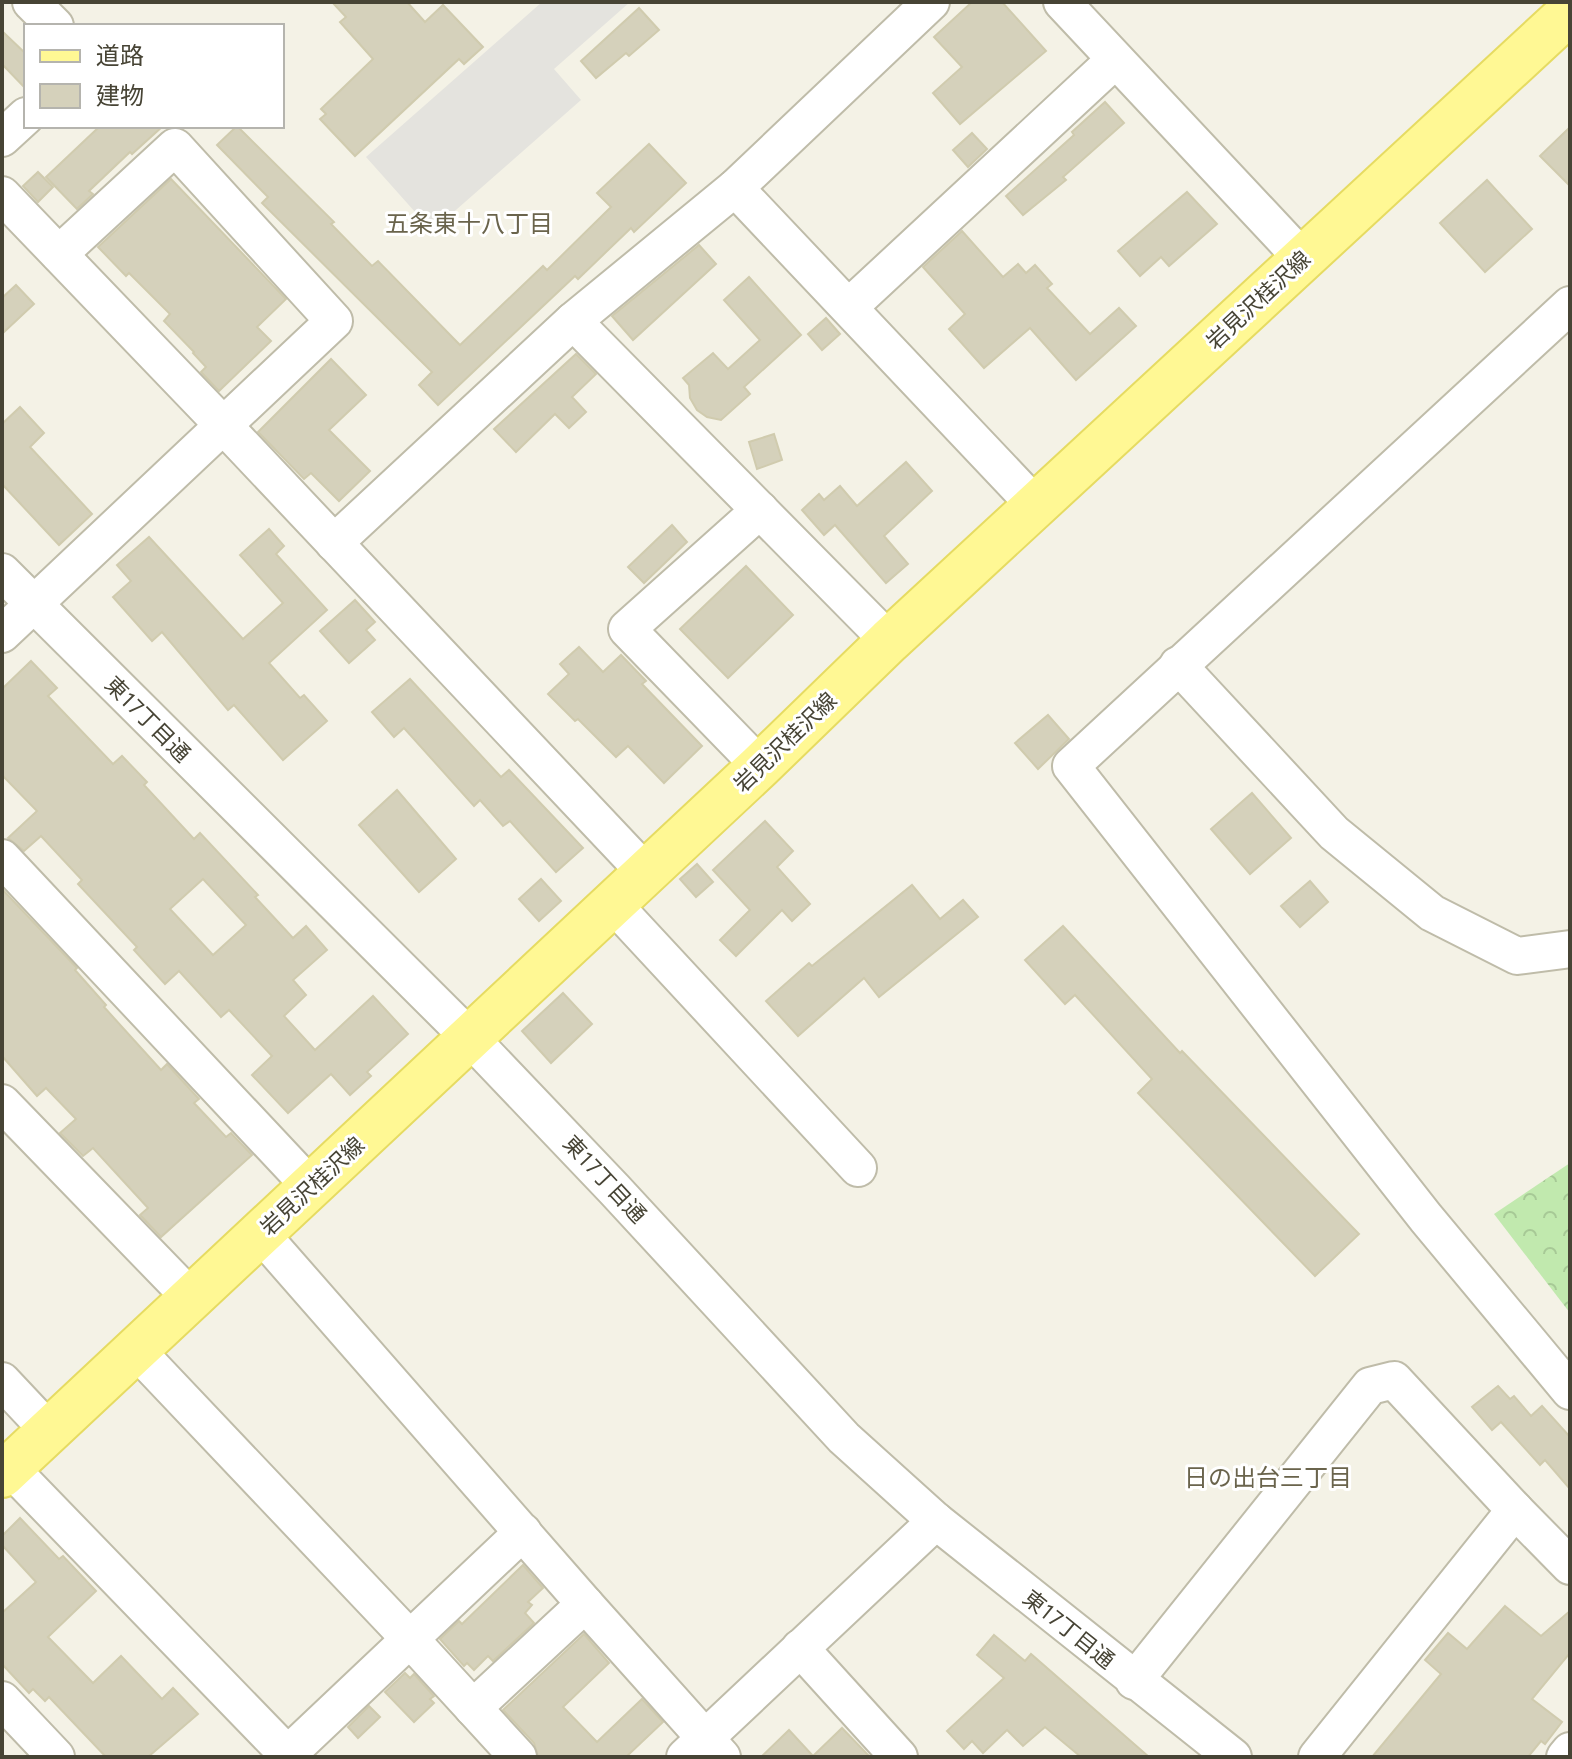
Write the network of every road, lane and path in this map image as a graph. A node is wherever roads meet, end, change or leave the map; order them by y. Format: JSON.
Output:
{"nodes":[{"id":1,"x":31,"y":2,"type":"edge"},
{"id":2,"x":931,"y":2,"type":"edge"},
{"id":3,"x":1062,"y":2,"type":"edge"},
{"id":4,"x":1570,"y":12,"type":"edge"},
{"id":5,"x":53,"y":24,"type":"edge"},
{"id":6,"x":1115,"y":60,"type":"junction"},
{"id":7,"x":24,"y":118,"type":"edge"},
{"id":8,"x":2,"y":138,"type":"edge"},
{"id":9,"x":735,"y":188,"type":"junction"},
{"id":10,"x":2,"y":195,"type":"edge"},
{"id":11,"x":59,"y":254,"type":"junction"},
{"id":12,"x":1302,"y":258,"type":"junction"},
{"id":13,"x":1570,"y":305,"type":"edge"},
{"id":14,"x":849,"y":307,"type":"junction"},
{"id":15,"x":573,"y":321,"type":"junction"},
{"id":16,"x":223,"y":425,"type":"junction"},
{"id":17,"x":1036,"y":506,"type":"junction"},
{"id":18,"x":760,"y":510,"type":"junction"},
{"id":19,"x":334,"y":543,"type":"junction"},
{"id":20,"x":2,"y":572,"type":"edge"},
{"id":21,"x":34,"y":603,"type":"junction"},
{"id":22,"x":2,"y":634,"type":"edge"},
{"id":23,"x":889,"y":641,"type":"junction"},
{"id":24,"x":1178,"y":665,"type":"junction"},
{"id":25,"x":760,"y":766,"type":"junction"},
{"id":26,"x":2,"y":858,"type":"edge"},
{"id":27,"x":646,"y":873,"type":"junction"},
{"id":28,"x":613,"y":904,"type":"junction"},
{"id":29,"x":1570,"y":949,"type":"edge"},
{"id":30,"x":470,"y":1038,"type":"junction"},
{"id":31,"x":2,"y":1103,"type":"edge"},
{"id":32,"x":858,"y":1168,"type":"dead end"},
{"id":33,"x":311,"y":1187,"type":"junction"},
{"id":34,"x":261,"y":1234,"type":"junction"},
{"id":35,"x":191,"y":1298,"type":"junction"},
{"id":36,"x":135,"y":1349,"type":"junction"},
{"id":37,"x":2,"y":1381,"type":"edge"},
{"id":38,"x":1570,"y":1391,"type":"edge"},
{"id":39,"x":49,"y":1431,"type":"junction"},
{"id":40,"x":6,"y":1471,"type":"edge"},
{"id":41,"x":1515,"y":1510,"type":"junction"},
{"id":42,"x":936,"y":1521,"type":"junction"},
{"id":43,"x":523,"y":1532,"type":"junction"},
{"id":44,"x":1570,"y":1566,"type":"edge"},
{"id":45,"x":585,"y":1604,"type":"junction"},
{"id":46,"x":410,"y":1639,"type":"junction"},
{"id":47,"x":800,"y":1648,"type":"junction"},
{"id":48,"x":1134,"y":1681,"type":"junction"},
{"id":49,"x":2,"y":1700,"type":"edge"},
{"id":50,"x":473,"y":1708,"type":"junction"},
{"id":51,"x":704,"y":1751,"type":"edge"},
{"id":52,"x":1570,"y":1751,"type":"edge"},
{"id":53,"x":287,"y":1756,"type":"edge"},
{"id":54,"x":56,"y":1757,"type":"edge"},
{"id":55,"x":518,"y":1757,"type":"edge"},
{"id":56,"x":899,"y":1757,"type":"edge"},
{"id":57,"x":1233,"y":1757,"type":"edge"},
{"id":58,"x":1317,"y":1757,"type":"edge"},
{"id":59,"x":1565,"y":1757,"type":"edge"}],
"edges":[{"from":1,"to":5,"type":"street"},
{"from":2,"to":9,"type":"street"},
{"from":3,"to":6,"type":"street"},
{"from":4,"to":12,"type":"main road","name":"岩見沢桂沢線"},
{"from":6,"to":12,"type":"street"},
{"from":6,"to":14,"type":"street"},
{"from":7,"to":8,"type":"street"},
{"from":9,"to":14,"type":"street"},
{"from":9,"to":15,"type":"street"},
{"from":10,"to":11,"type":"street"},
{"from":11,"to":16,"type":"street"},
{"from":11,"to":16,"type":"street"},
{"from":12,"to":17,"type":"main road","name":"岩見沢桂沢線"},
{"from":13,"to":24,"type":"street"},
{"from":14,"to":17,"type":"street"},
{"from":15,"to":18,"type":"street"},
{"from":15,"to":19,"type":"street"},
{"from":16,"to":19,"type":"street"},
{"from":16,"to":21,"type":"street"},
{"from":17,"to":23,"type":"main road","name":"岩見沢桂沢線"},
{"from":18,"to":23,"type":"street"},
{"from":18,"to":25,"type":"street"},
{"from":19,"to":27,"type":"street"},
{"from":20,"to":21,"type":"street","name":"東17丁目通"},
{"from":21,"to":22,"type":"street"},
{"from":21,"to":30,"type":"street","name":"東17丁目通"},
{"from":23,"to":25,"type":"main road","name":"岩見沢桂沢線"},
{"from":24,"to":29,"type":"street"},
{"from":24,"to":38,"type":"street"},
{"from":25,"to":27,"type":"main road","name":"岩見沢桂沢線"},
{"from":26,"to":33,"type":"street"},
{"from":27,"to":28,"type":"main road","name":"岩見沢桂沢線"},
{"from":28,"to":30,"type":"main road","name":"岩見沢桂沢線"},
{"from":28,"to":32,"type":"street"},
{"from":30,"to":33,"type":"main road","name":"岩見沢桂沢線"},
{"from":30,"to":42,"type":"street","name":"東17丁目通"},
{"from":31,"to":35,"type":"street"},
{"from":33,"to":34,"type":"main road","name":"岩見沢桂沢線"},
{"from":34,"to":35,"type":"main road","name":"岩見沢桂沢線"},
{"from":34,"to":43,"type":"street"},
{"from":35,"to":36,"type":"main road","name":"岩見沢桂沢線"},
{"from":36,"to":39,"type":"main road","name":"岩見沢桂沢線"},
{"from":36,"to":46,"type":"street"},
{"from":37,"to":39,"type":"street"},
{"from":39,"to":40,"type":"main road","name":"岩見沢桂沢線"},
{"from":40,"to":53,"type":"street"},
{"from":41,"to":44,"type":"street"},
{"from":41,"to":48,"type":"street"},
{"from":41,"to":58,"type":"street"},
{"from":42,"to":47,"type":"street"},
{"from":42,"to":48,"type":"street","name":"東17丁目通"},
{"from":43,"to":45,"type":"street"},
{"from":43,"to":46,"type":"street"},
{"from":45,"to":50,"type":"street"},
{"from":45,"to":51,"type":"street"},
{"from":46,"to":50,"type":"street"},
{"from":46,"to":53,"type":"street"},
{"from":47,"to":51,"type":"street"},
{"from":47,"to":56,"type":"street"},
{"from":48,"to":57,"type":"street","name":"東17丁目通"},
{"from":49,"to":54,"type":"street"},
{"from":50,"to":55,"type":"street"},
{"from":52,"to":59,"type":"street"}]}
